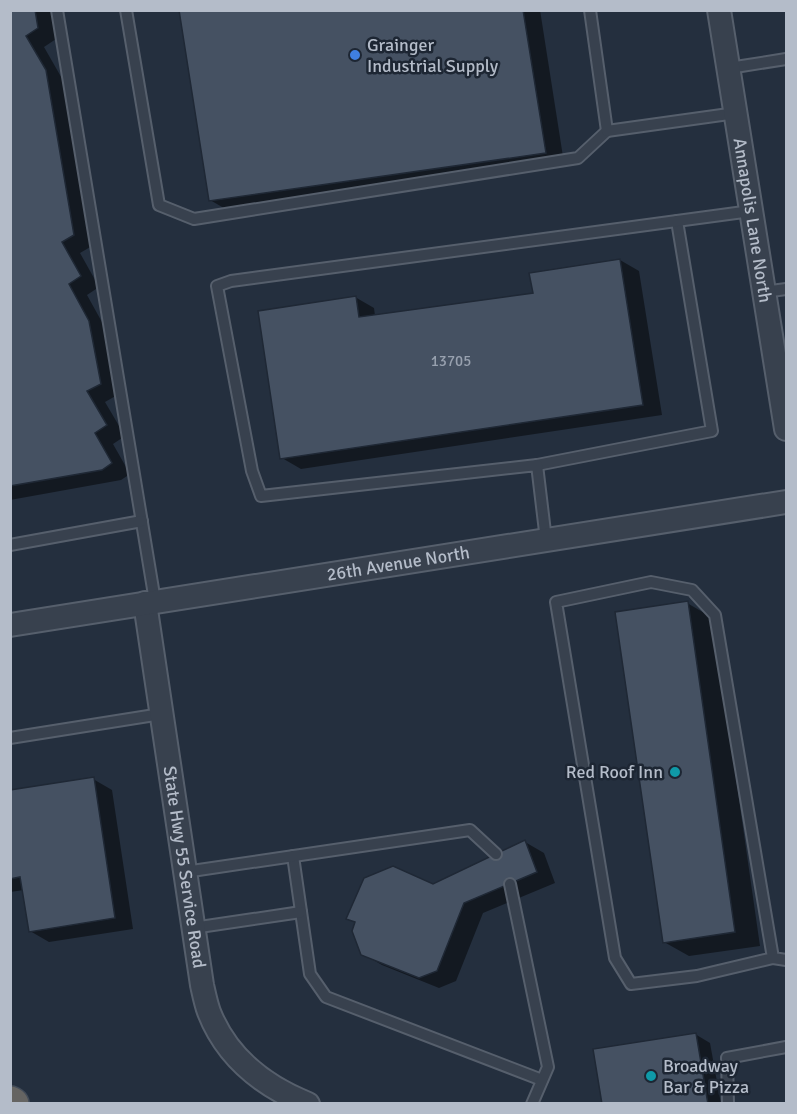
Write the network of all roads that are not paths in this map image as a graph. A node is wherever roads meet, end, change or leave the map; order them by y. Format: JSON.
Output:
{"nodes":[{"id":1,"x":57,"y":10,"type":"edge"},
{"id":2,"x":126,"y":10,"type":"edge"},
{"id":3,"x":590,"y":10,"type":"edge"},
{"id":4,"x":719,"y":10,"type":"edge"},
{"id":5,"x":786,"y":59,"type":"edge"},
{"id":6,"x":729,"y":68,"type":"junction"},
{"id":7,"x":736,"y":113,"type":"junction"},
{"id":8,"x":607,"y":131,"type":"junction"},
{"id":9,"x":752,"y":211,"type":"junction"},
{"id":10,"x":677,"y":221,"type":"junction"},
{"id":11,"x":775,"y":290,"type":"edge"},
{"id":12,"x":786,"y":429,"type":"edge"},
{"id":13,"x":537,"y":465,"type":"junction"},
{"id":14,"x":786,"y":502,"type":"edge"},
{"id":15,"x":142,"y":521,"type":"junction"},
{"id":16,"x":546,"y":540,"type":"junction"},
{"id":17,"x":10,"y":545,"type":"edge"},
{"id":18,"x":150,"y":602,"type":"junction"},
{"id":19,"x":10,"y":626,"type":"edge"},
{"id":20,"x":161,"y":714,"type":"junction"},
{"id":21,"x":10,"y":738,"type":"edge"},
{"id":22,"x":496,"y":854,"type":"dead end"},
{"id":23,"x":293,"y":856,"type":"junction"},
{"id":24,"x":185,"y":872,"type":"junction"},
{"id":25,"x":510,"y":884,"type":"dead end"},
{"id":26,"x":301,"y":912,"type":"junction"},
{"id":27,"x":193,"y":928,"type":"junction"},
{"id":28,"x":773,"y":958,"type":"junction"},
{"id":29,"x":786,"y":960,"type":"edge"},
{"id":30,"x":786,"y":1047,"type":"edge"},
{"id":31,"x":542,"y":1080,"type":"junction"},
{"id":32,"x":299,"y":1100,"type":"edge"},
{"id":33,"x":532,"y":1104,"type":"edge"},
{"id":34,"x":728,"y":1104,"type":"edge"}],
"edges":[{"from":1,"to":15,"type":"lane"},
{"from":2,"to":8,"type":"lane"},
{"from":3,"to":8,"type":"lane"},
{"from":4,"to":6,"type":"street","name":"Annapolis Lane North"},
{"from":5,"to":6,"type":"lane"},
{"from":6,"to":7,"type":"street","name":"Annapolis Lane North"},
{"from":7,"to":8,"type":"lane"},
{"from":7,"to":9,"type":"street","name":"Annapolis Lane North"},
{"from":9,"to":10,"type":"lane"},
{"from":9,"to":11,"type":"street","name":"Annapolis Lane North"},
{"from":10,"to":13,"type":"lane"},
{"from":10,"to":13,"type":"lane"},
{"from":11,"to":12,"type":"street","name":"Annapolis Lane North"},
{"from":13,"to":16,"type":"lane"},
{"from":14,"to":16,"type":"street","name":"26th Avenue North"},
{"from":15,"to":17,"type":"lane"},
{"from":15,"to":18,"type":"lane"},
{"from":16,"to":18,"type":"street","name":"26th Avenue North"},
{"from":18,"to":19,"type":"street","name":"26th Avenue North"},
{"from":18,"to":20,"type":"street","name":"State Hwy 55 Service Road"},
{"from":20,"to":21,"type":"lane"},
{"from":20,"to":24,"type":"street","name":"State Hwy 55 Service Road"},
{"from":22,"to":23,"type":"lane"},
{"from":23,"to":24,"type":"lane"},
{"from":23,"to":26,"type":"lane"},
{"from":24,"to":27,"type":"street","name":"State Hwy 55 Service Road"},
{"from":25,"to":31,"type":"lane"},
{"from":26,"to":27,"type":"lane"},
{"from":26,"to":31,"type":"lane"},
{"from":27,"to":32,"type":"street","name":"State Hwy 55 Service Road"},
{"from":28,"to":28,"type":"lane"},
{"from":28,"to":29,"type":"lane"},
{"from":30,"to":34,"type":"lane"},
{"from":31,"to":33,"type":"lane"}]}
